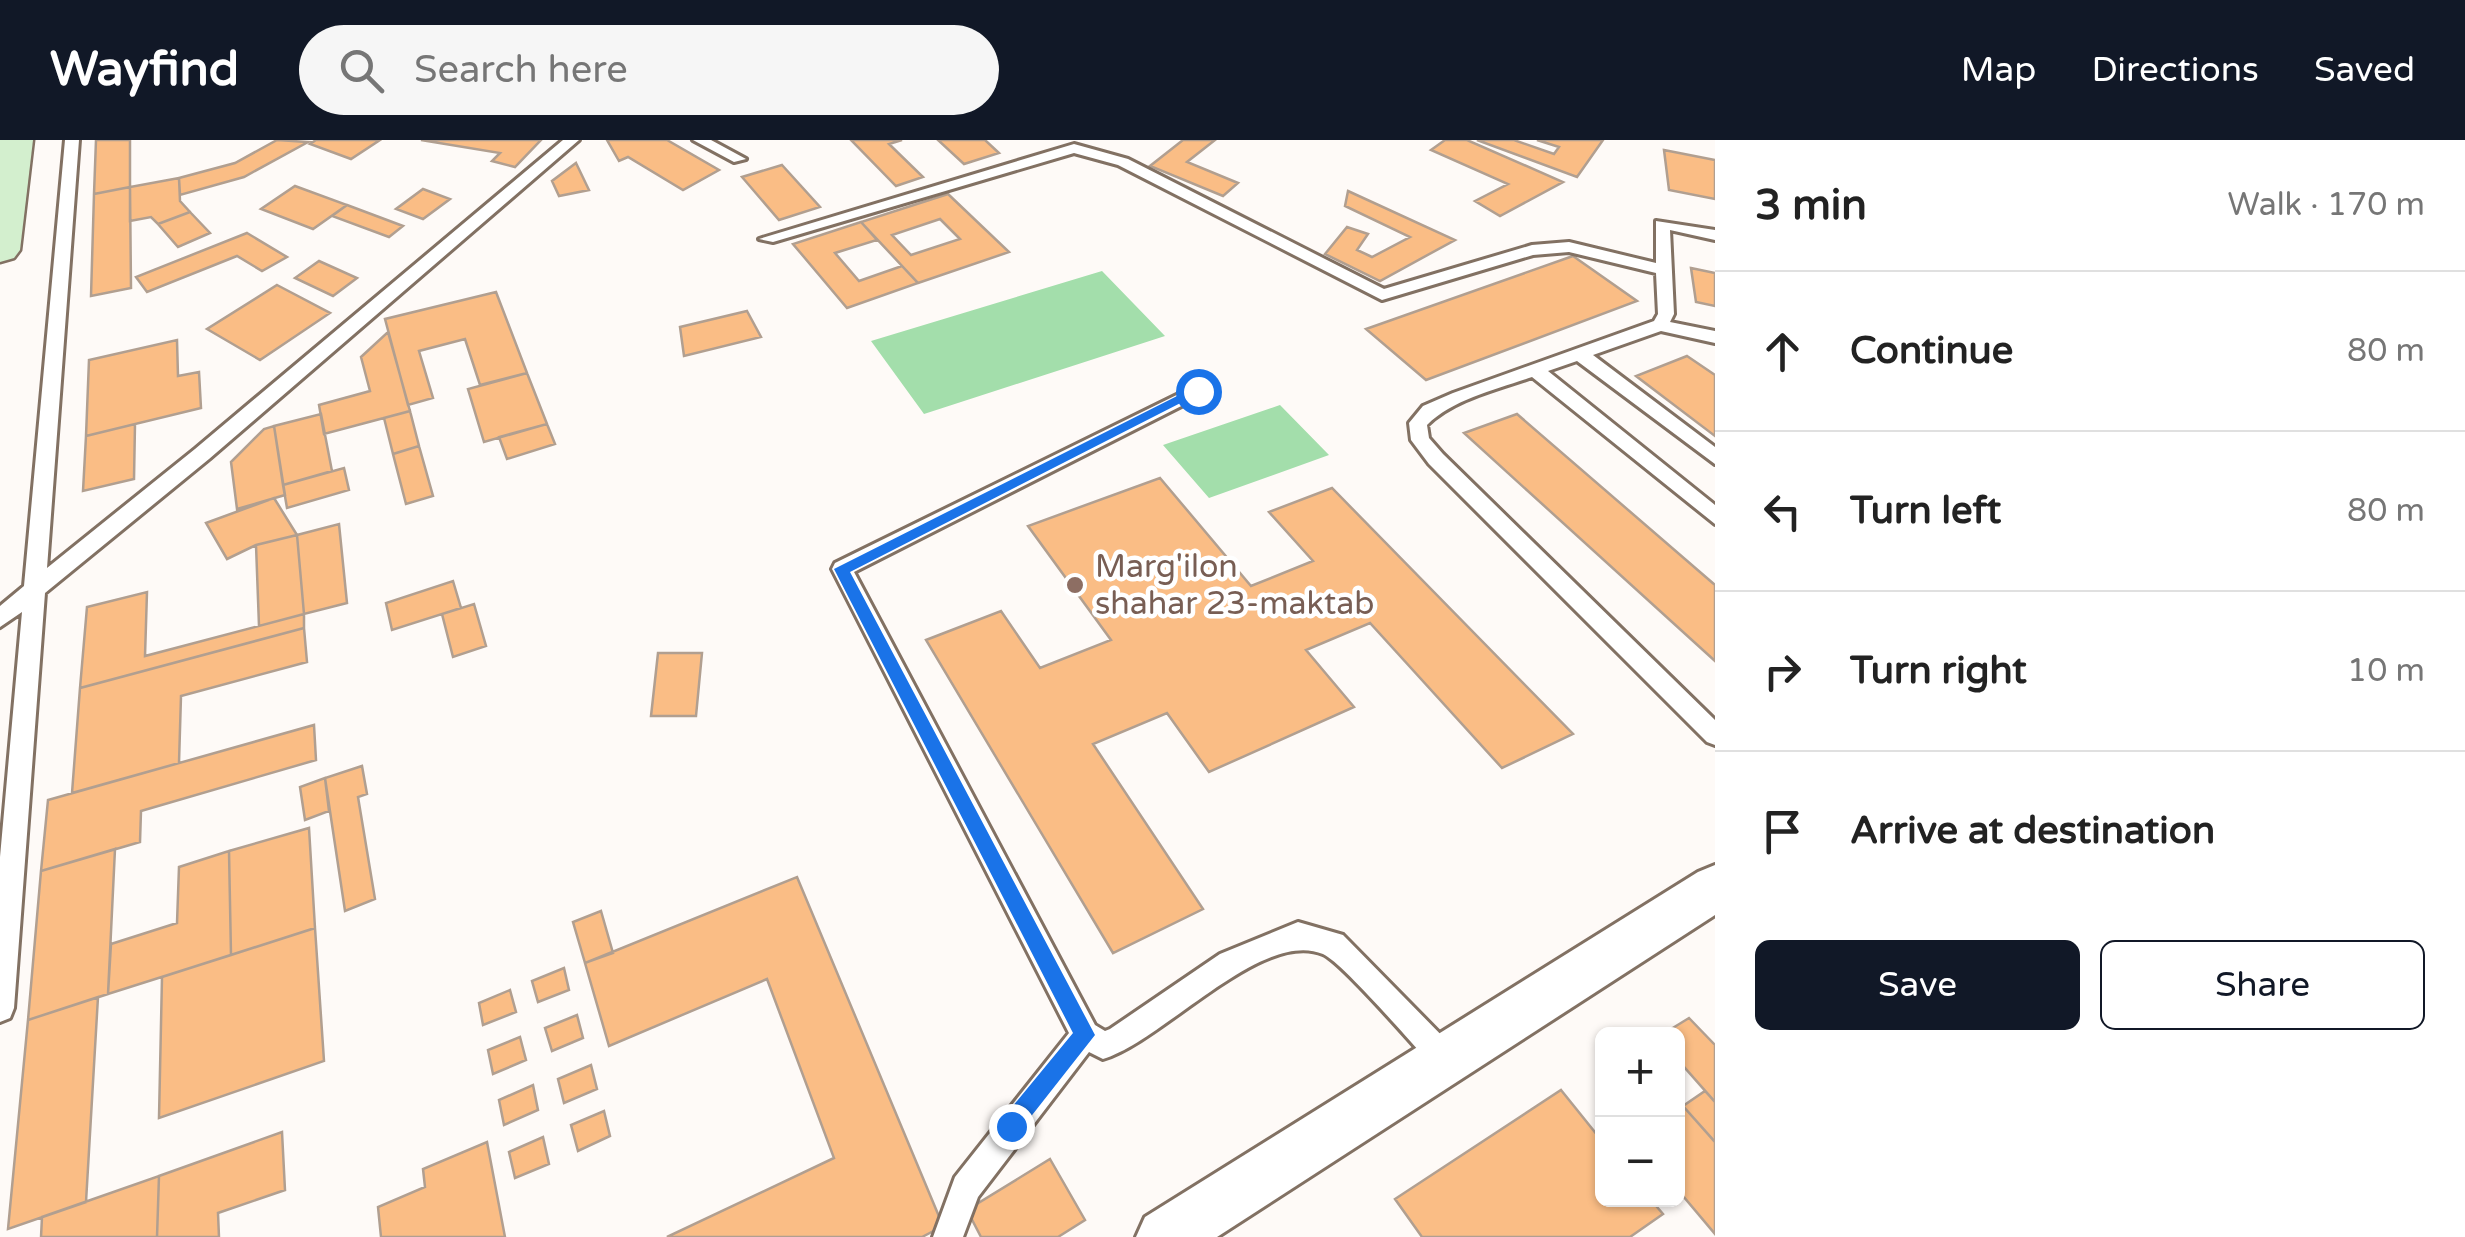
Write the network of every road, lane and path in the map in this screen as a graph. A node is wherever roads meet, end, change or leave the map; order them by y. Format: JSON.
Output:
{"nodes":[{"id":1,"x":15,"y":140,"type":"edge"},
{"id":2,"x":72,"y":140,"type":"edge"},
{"id":3,"x":572,"y":140,"type":"edge"},
{"id":4,"x":700,"y":140,"type":"edge"},
{"id":5,"x":739,"y":160,"type":"dead end"},
{"id":6,"x":1715,"y":235,"type":"edge"},
{"id":7,"x":767,"y":239,"type":"dead end"},
{"id":8,"x":0,"y":250,"type":"edge"},
{"id":9,"x":1664,"y":270,"type":"junction"},
{"id":10,"x":1660,"y":325,"type":"junction"},
{"id":11,"x":1715,"y":336,"type":"edge"},
{"id":12,"x":1580,"y":354,"type":"junction"},
{"id":13,"x":1535,"y":370,"type":"junction"},
{"id":14,"x":1198,"y":391,"type":"dead end"},
{"id":15,"x":1715,"y":457,"type":"edge"},
{"id":16,"x":1715,"y":516,"type":"edge"},
{"id":17,"x":37,"y":588,"type":"junction"},
{"id":18,"x":0,"y":618,"type":"edge"},
{"id":19,"x":1715,"y":735,"type":"edge"},
{"id":20,"x":1715,"y":888,"type":"edge"},
{"id":21,"x":0,"y":1008,"type":"edge"},
{"id":22,"x":1085,"y":1035,"type":"junction"},
{"id":23,"x":1445,"y":1059,"type":"junction"},
{"id":24,"x":948,"y":1237,"type":"edge"},
{"id":25,"x":1165,"y":1237,"type":"edge"}],
"edges":[{"from":1,"to":8,"type":"main road"},
{"from":2,"to":17,"type":"lane"},
{"from":3,"to":17,"type":"lane"},
{"from":4,"to":5,"type":"lane"},
{"from":6,"to":9,"type":"lane"},
{"from":7,"to":9,"type":"lane"},
{"from":9,"to":10,"type":"lane"},
{"from":10,"to":11,"type":"lane"},
{"from":10,"to":12,"type":"lane"},
{"from":12,"to":13,"type":"lane"},
{"from":12,"to":15,"type":"lane"},
{"from":13,"to":16,"type":"lane"},
{"from":13,"to":19,"type":"lane"},
{"from":14,"to":22,"type":"lane"},
{"from":17,"to":18,"type":"lane"},
{"from":17,"to":21,"type":"lane"},
{"from":20,"to":23,"type":"street"},
{"from":22,"to":23,"type":"lane"},
{"from":22,"to":24,"type":"lane"},
{"from":23,"to":25,"type":"street"}]}
